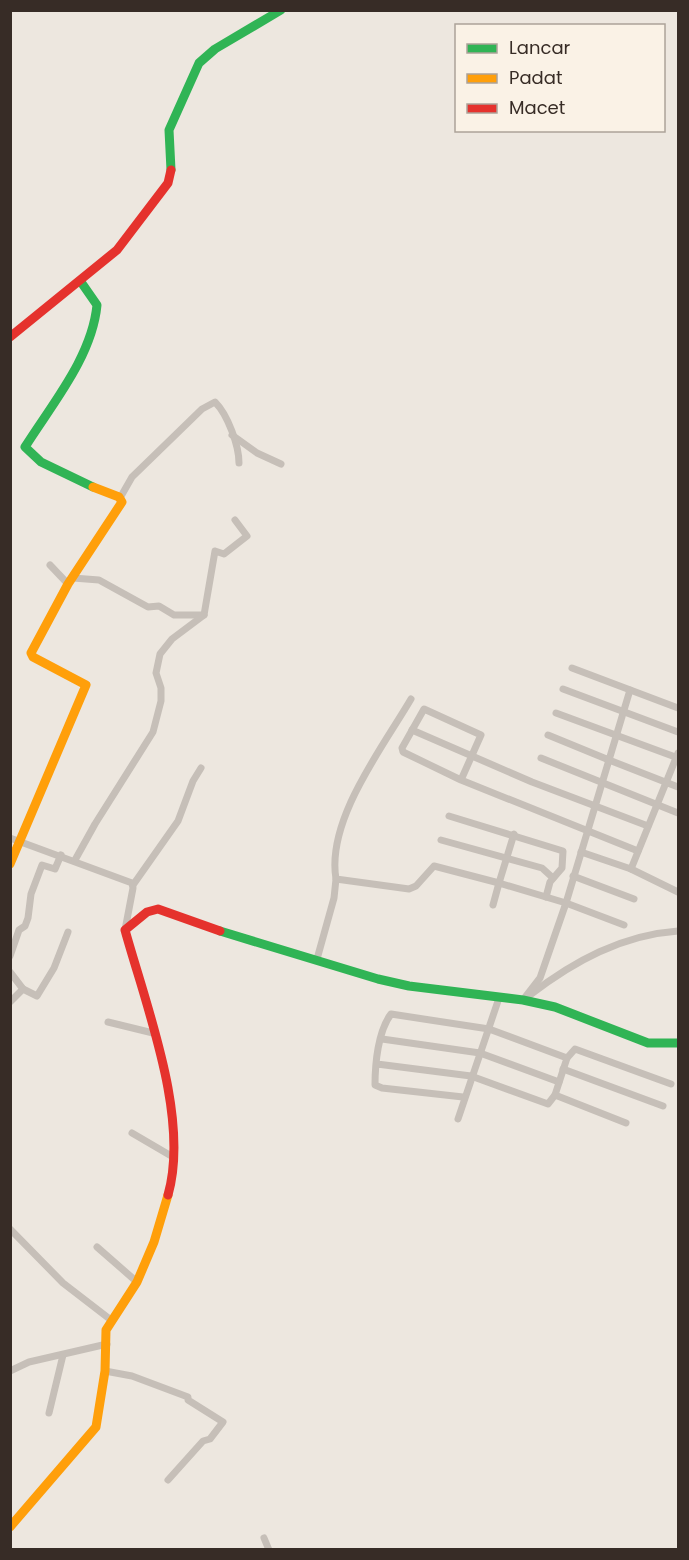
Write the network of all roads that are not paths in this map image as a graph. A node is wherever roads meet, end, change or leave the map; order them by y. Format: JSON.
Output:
{"nodes":[{"id":1,"x":281,"y":10,"type":"edge"},
{"id":2,"x":81,"y":282,"type":"junction"},
{"id":3,"x":10,"y":337,"type":"edge"},
{"id":4,"x":232,"y":435,"type":"junction"},
{"id":5,"x":238,"y":463,"type":"dead end"},
{"id":6,"x":281,"y":464,"type":"dead end"},
{"id":7,"x":120,"y":498,"type":"junction"},
{"id":8,"x":235,"y":520,"type":"dead end"},
{"id":9,"x":50,"y":565,"type":"dead end"},
{"id":10,"x":71,"y":581,"type":"junction"},
{"id":11,"x":204,"y":615,"type":"junction"},
{"id":12,"x":572,"y":668,"type":"dead end"},
{"id":13,"x":563,"y":689,"type":"dead end"},
{"id":14,"x":630,"y":690,"type":"junction"},
{"id":15,"x":411,"y":699,"type":"dead end"},
{"id":16,"x":678,"y":708,"type":"edge"},
{"id":17,"x":623,"y":711,"type":"junction"},
{"id":18,"x":555,"y":713,"type":"dead end"},
{"id":19,"x":411,"y":730,"type":"junction"},
{"id":20,"x":678,"y":732,"type":"edge"},
{"id":21,"x":548,"y":735,"type":"dead end"},
{"id":22,"x":615,"y":735,"type":"junction"},
{"id":23,"x":678,"y":756,"type":"edge"},
{"id":24,"x":472,"y":757,"type":"junction"},
{"id":25,"x":541,"y":758,"type":"dead end"},
{"id":26,"x":609,"y":760,"type":"junction"},
{"id":27,"x":201,"y":768,"type":"dead end"},
{"id":28,"x":461,"y":780,"type":"junction"},
{"id":29,"x":602,"y":783,"type":"junction"},
{"id":30,"x":666,"y":783,"type":"junction"},
{"id":31,"x":678,"y":787,"type":"edge"},
{"id":32,"x":656,"y":804,"type":"junction"},
{"id":33,"x":593,"y":806,"type":"junction"},
{"id":34,"x":678,"y":813,"type":"edge"},
{"id":35,"x":449,"y":816,"type":"dead end"},
{"id":36,"x":648,"y":826,"type":"junction"},
{"id":37,"x":585,"y":831,"type":"junction"},
{"id":38,"x":514,"y":834,"type":"junction"},
{"id":39,"x":15,"y":839,"type":"edge"},
{"id":40,"x":441,"y":840,"type":"dead end"},
{"id":41,"x":638,"y":851,"type":"junction"},
{"id":42,"x":581,"y":852,"type":"junction"},
{"id":43,"x":61,"y":855,"type":"junction"},
{"id":44,"x":507,"y":857,"type":"junction"},
{"id":45,"x":75,"y":860,"type":"junction"},
{"id":46,"x":10,"y":864,"type":"edge"},
{"id":47,"x":631,"y":869,"type":"junction"},
{"id":48,"x":573,"y":876,"type":"junction"},
{"id":49,"x":553,"y":878,"type":"junction"},
{"id":50,"x":336,"y":879,"type":"junction"},
{"id":51,"x":499,"y":883,"type":"junction"},
{"id":52,"x":132,"y":885,"type":"junction"},
{"id":53,"x":678,"y":892,"type":"edge"},
{"id":54,"x":546,"y":897,"type":"junction"},
{"id":55,"x":634,"y":899,"type":"dead end"},
{"id":56,"x":566,"y":903,"type":"junction"},
{"id":57,"x":493,"y":905,"type":"dead end"},
{"id":58,"x":624,"y":925,"type":"dead end"},
{"id":59,"x":125,"y":930,"type":"junction"},
{"id":60,"x":678,"y":931,"type":"edge"},
{"id":61,"x":68,"y":932,"type":"dead end"},
{"id":62,"x":10,"y":956,"type":"edge"},
{"id":63,"x":317,"y":959,"type":"junction"},
{"id":64,"x":10,"y":972,"type":"edge"},
{"id":65,"x":23,"y":989,"type":"junction"},
{"id":66,"x":498,"y":998,"type":"junction"},
{"id":67,"x":523,"y":1000,"type":"junction"},
{"id":68,"x":10,"y":1002,"type":"edge"},
{"id":69,"x":108,"y":1022,"type":"dead end"},
{"id":70,"x":489,"y":1029,"type":"junction"},
{"id":71,"x":153,"y":1033,"type":"junction"},
{"id":72,"x":382,"y":1039,"type":"junction"},
{"id":73,"x":678,"y":1044,"type":"edge"},
{"id":74,"x":480,"y":1053,"type":"junction"},
{"id":75,"x":567,"y":1058,"type":"junction"},
{"id":76,"x":376,"y":1064,"type":"junction"},
{"id":77,"x":563,"y":1069,"type":"junction"},
{"id":78,"x":471,"y":1076,"type":"junction"},
{"id":79,"x":559,"y":1082,"type":"junction"},
{"id":80,"x":671,"y":1084,"type":"dead end"},
{"id":81,"x":555,"y":1095,"type":"junction"},
{"id":82,"x":463,"y":1097,"type":"junction"},
{"id":83,"x":663,"y":1106,"type":"dead end"},
{"id":84,"x":458,"y":1119,"type":"dead end"},
{"id":85,"x":626,"y":1123,"type":"dead end"},
{"id":86,"x":132,"y":1133,"type":"dead end"},
{"id":87,"x":173,"y":1157,"type":"junction"},
{"id":88,"x":10,"y":1229,"type":"edge"},
{"id":89,"x":97,"y":1247,"type":"dead end"},
{"id":90,"x":137,"y":1281,"type":"junction"},
{"id":91,"x":111,"y":1320,"type":"junction"},
{"id":92,"x":107,"y":1344,"type":"junction"},
{"id":93,"x":63,"y":1355,"type":"junction"},
{"id":94,"x":10,"y":1371,"type":"edge"},
{"id":95,"x":105,"y":1371,"type":"junction"},
{"id":96,"x":49,"y":1413,"type":"dead end"},
{"id":97,"x":168,"y":1480,"type":"dead end"},
{"id":98,"x":10,"y":1527,"type":"edge"},
{"id":99,"x":264,"y":1538,"type":"dead end"},
{"id":100,"x":269,"y":1550,"type":"edge"}],
"edges":[{"from":1,"to":2,"type":"street"},
{"from":2,"to":3,"type":"street"},
{"from":2,"to":7,"type":"street"},
{"from":4,"to":5,"type":"street"},
{"from":4,"to":6,"type":"street"},
{"from":4,"to":7,"type":"street"},
{"from":7,"to":10,"type":"street"},
{"from":8,"to":11,"type":"street"},
{"from":9,"to":10,"type":"street"},
{"from":10,"to":11,"type":"street"},
{"from":10,"to":39,"type":"street"},
{"from":11,"to":45,"type":"street"},
{"from":12,"to":14,"type":"street"},
{"from":13,"to":17,"type":"street"},
{"from":14,"to":16,"type":"street"},
{"from":14,"to":17,"type":"street"},
{"from":15,"to":50,"type":"street"},
{"from":17,"to":20,"type":"street"},
{"from":17,"to":22,"type":"street"},
{"from":18,"to":22,"type":"street"},
{"from":19,"to":24,"type":"street"},
{"from":19,"to":24,"type":"street"},
{"from":19,"to":28,"type":"street"},
{"from":21,"to":26,"type":"street"},
{"from":22,"to":23,"type":"street"},
{"from":22,"to":26,"type":"street"},
{"from":23,"to":30,"type":"street"},
{"from":24,"to":28,"type":"street"},
{"from":24,"to":33,"type":"street"},
{"from":25,"to":29,"type":"street"},
{"from":26,"to":29,"type":"street"},
{"from":26,"to":30,"type":"street"},
{"from":27,"to":52,"type":"street"},
{"from":28,"to":37,"type":"street"},
{"from":29,"to":32,"type":"street"},
{"from":29,"to":33,"type":"street"},
{"from":30,"to":31,"type":"street"},
{"from":30,"to":32,"type":"street"},
{"from":32,"to":34,"type":"street"},
{"from":32,"to":36,"type":"street"},
{"from":33,"to":36,"type":"street"},
{"from":33,"to":37,"type":"street"},
{"from":35,"to":38,"type":"street"},
{"from":36,"to":41,"type":"street"},
{"from":37,"to":41,"type":"street"},
{"from":37,"to":42,"type":"street"},
{"from":38,"to":44,"type":"street"},
{"from":38,"to":49,"type":"street"},
{"from":39,"to":43,"type":"street"},
{"from":39,"to":46,"type":"street"},
{"from":40,"to":44,"type":"street"},
{"from":41,"to":47,"type":"street"},
{"from":42,"to":47,"type":"street"},
{"from":42,"to":48,"type":"street"},
{"from":43,"to":45,"type":"street"},
{"from":43,"to":62,"type":"street"},
{"from":44,"to":49,"type":"street"},
{"from":44,"to":51,"type":"street"},
{"from":45,"to":52,"type":"street"},
{"from":47,"to":53,"type":"street"},
{"from":48,"to":55,"type":"street"},
{"from":48,"to":56,"type":"street"},
{"from":49,"to":54,"type":"street"},
{"from":50,"to":51,"type":"street"},
{"from":50,"to":63,"type":"street"},
{"from":51,"to":54,"type":"street"},
{"from":51,"to":57,"type":"street"},
{"from":52,"to":59,"type":"street"},
{"from":54,"to":56,"type":"street"},
{"from":56,"to":58,"type":"street"},
{"from":56,"to":67,"type":"street"},
{"from":59,"to":63,"type":"street"},
{"from":59,"to":71,"type":"street"},
{"from":60,"to":67,"type":"street"},
{"from":61,"to":65,"type":"street"},
{"from":63,"to":66,"type":"street"},
{"from":64,"to":65,"type":"street"},
{"from":65,"to":68,"type":"street"},
{"from":66,"to":67,"type":"street"},
{"from":66,"to":70,"type":"street"},
{"from":67,"to":73,"type":"street"},
{"from":69,"to":71,"type":"street"},
{"from":70,"to":72,"type":"street"},
{"from":70,"to":74,"type":"street"},
{"from":70,"to":75,"type":"street"},
{"from":71,"to":87,"type":"street"},
{"from":72,"to":74,"type":"street"},
{"from":72,"to":76,"type":"street"},
{"from":74,"to":78,"type":"street"},
{"from":74,"to":79,"type":"street"},
{"from":75,"to":77,"type":"street"},
{"from":75,"to":80,"type":"street"},
{"from":76,"to":78,"type":"street"},
{"from":76,"to":82,"type":"street"},
{"from":77,"to":79,"type":"street"},
{"from":77,"to":83,"type":"street"},
{"from":78,"to":81,"type":"street"},
{"from":78,"to":82,"type":"street"},
{"from":79,"to":81,"type":"street"},
{"from":81,"to":85,"type":"street"},
{"from":82,"to":84,"type":"street"},
{"from":86,"to":87,"type":"street"},
{"from":87,"to":90,"type":"street"},
{"from":88,"to":91,"type":"street"},
{"from":89,"to":90,"type":"street"},
{"from":90,"to":91,"type":"street"},
{"from":91,"to":92,"type":"street"},
{"from":92,"to":93,"type":"street"},
{"from":92,"to":95,"type":"street"},
{"from":93,"to":94,"type":"street"},
{"from":93,"to":96,"type":"street"},
{"from":95,"to":97,"type":"street"},
{"from":95,"to":98,"type":"street"},
{"from":99,"to":100,"type":"street"}]}
